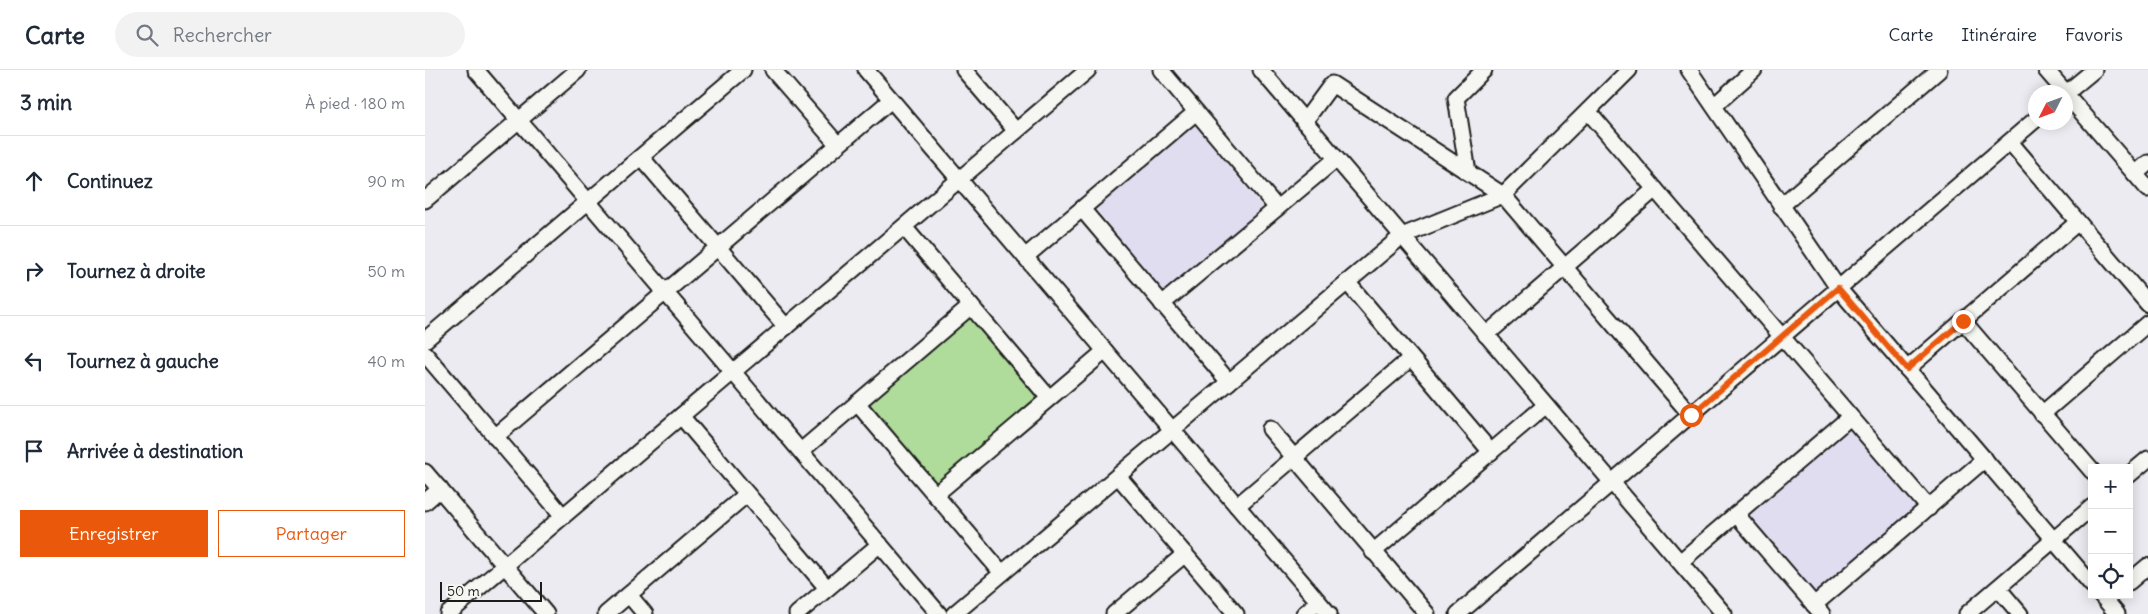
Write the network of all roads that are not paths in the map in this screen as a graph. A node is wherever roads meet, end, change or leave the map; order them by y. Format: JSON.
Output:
{"nodes":[{"id":1,"x":476,"y":70,"type":"edge"},
{"id":2,"x":743,"y":70,"type":"edge"},
{"id":3,"x":773,"y":70,"type":"edge"},
{"id":4,"x":866,"y":70,"type":"edge"},
{"id":5,"x":964,"y":70,"type":"edge"},
{"id":6,"x":1088,"y":70,"type":"edge"},
{"id":7,"x":1161,"y":70,"type":"edge"},
{"id":8,"x":1261,"y":70,"type":"edge"},
{"id":9,"x":1484,"y":70,"type":"edge"},
{"id":10,"x":1629,"y":70,"type":"edge"},
{"id":11,"x":1689,"y":70,"type":"edge"},
{"id":12,"x":1754,"y":70,"type":"edge"},
{"id":13,"x":1939,"y":70,"type":"edge"},
{"id":14,"x":2046,"y":70,"type":"edge"},
{"id":15,"x":2094,"y":70,"type":"edge"},
{"id":16,"x":575,"y":71,"type":"edge"},
{"id":17,"x":2058,"y":85,"type":"edge"},
{"id":18,"x":2073,"y":87,"type":"edge"},
{"id":19,"x":891,"y":100,"type":"junction"},
{"id":20,"x":2073,"y":102,"type":"edge"},
{"id":21,"x":1714,"y":106,"type":"junction"},
{"id":22,"x":1588,"y":111,"type":"junction"},
{"id":23,"x":1196,"y":112,"type":"junction"},
{"id":24,"x":519,"y":120,"type":"junction"},
{"id":25,"x":1304,"y":122,"type":"junction"},
{"id":26,"x":2028,"y":126,"type":"edge"},
{"id":27,"x":1016,"y":131,"type":"junction"},
{"id":28,"x":2010,"y":142,"type":"junction"},
{"id":29,"x":838,"y":146,"type":"junction"},
{"id":30,"x":641,"y":157,"type":"junction"},
{"id":31,"x":1336,"y":159,"type":"junction"},
{"id":32,"x":2148,"y":163,"type":"edge"},
{"id":33,"x":1468,"y":172,"type":"junction"},
{"id":34,"x":2135,"y":174,"type":"junction"},
{"id":35,"x":959,"y":179,"type":"junction"},
{"id":36,"x":1655,"y":189,"type":"junction"},
{"id":37,"x":2148,"y":189,"type":"edge"},
{"id":38,"x":1503,"y":195,"type":"junction"},
{"id":39,"x":425,"y":200,"type":"edge"},
{"id":40,"x":588,"y":202,"type":"junction"},
{"id":41,"x":1781,"y":206,"type":"junction"},
{"id":42,"x":1277,"y":208,"type":"junction"},
{"id":43,"x":1082,"y":209,"type":"junction"},
{"id":44,"x":2079,"y":222,"type":"junction"},
{"id":45,"x":904,"y":226,"type":"junction"},
{"id":46,"x":1402,"y":236,"type":"junction"},
{"id":47,"x":718,"y":247,"type":"junction"},
{"id":48,"x":1025,"y":257,"type":"junction"},
{"id":49,"x":1565,"y":267,"type":"junction"},
{"id":50,"x":1347,"y":282,"type":"junction"},
{"id":51,"x":1838,"y":288,"type":"junction"},
{"id":52,"x":665,"y":292,"type":"junction"},
{"id":53,"x":1162,"y":304,"type":"junction"},
{"id":54,"x":2148,"y":304,"type":"edge"},
{"id":55,"x":971,"y":306,"type":"junction"},
{"id":56,"x":1963,"y":321,"type":"junction"},
{"id":57,"x":2148,"y":323,"type":"edge"},
{"id":58,"x":786,"y":327,"type":"junction"},
{"id":59,"x":1486,"y":334,"type":"junction"},
{"id":60,"x":1782,"y":337,"type":"junction"},
{"id":61,"x":425,"y":340,"type":"edge"},
{"id":62,"x":1105,"y":351,"type":"junction"},
{"id":63,"x":425,"y":354,"type":"edge"},
{"id":64,"x":1411,"y":358,"type":"junction"},
{"id":65,"x":1907,"y":369,"type":"junction"},
{"id":66,"x":733,"y":372,"type":"junction"},
{"id":67,"x":1229,"y":382,"type":"junction"},
{"id":68,"x":1049,"y":398,"type":"junction"},
{"id":69,"x":857,"y":403,"type":"junction"},
{"id":70,"x":1546,"y":405,"type":"junction"},
{"id":71,"x":2042,"y":414,"type":"junction"},
{"id":72,"x":1691,"y":415,"type":"junction"},
{"id":73,"x":681,"y":416,"type":"junction"},
{"id":74,"x":1850,"y":417,"type":"junction"},
{"id":75,"x":1270,"y":429,"type":"dead end"},
{"id":76,"x":1172,"y":430,"type":"junction"},
{"id":77,"x":495,"y":437,"type":"junction"},
{"id":78,"x":801,"y":451,"type":"junction"},
{"id":79,"x":1491,"y":452,"type":"junction"},
{"id":80,"x":1294,"y":458,"type":"junction"},
{"id":81,"x":1985,"y":460,"type":"junction"},
{"id":82,"x":2148,"y":460,"type":"edge"},
{"id":83,"x":2088,"y":467,"type":"edge"},
{"id":84,"x":425,"y":472,"type":"edge"},
{"id":85,"x":2133,"y":473,"type":"edge"},
{"id":86,"x":1118,"y":476,"type":"junction"},
{"id":87,"x":1612,"y":482,"type":"junction"},
{"id":88,"x":440,"y":489,"type":"junction"},
{"id":89,"x":747,"y":494,"type":"junction"},
{"id":90,"x":935,"y":495,"type":"junction"},
{"id":91,"x":425,"y":502,"type":"edge"},
{"id":92,"x":1237,"y":506,"type":"junction"},
{"id":93,"x":1929,"y":508,"type":"junction"},
{"id":94,"x":2091,"y":509,"type":"edge"},
{"id":95,"x":1736,"y":514,"type":"junction"},
{"id":96,"x":563,"y":516,"type":"junction"},
{"id":97,"x":2054,"y":540,"type":"junction"},
{"id":98,"x":879,"y":544,"type":"junction"},
{"id":99,"x":1373,"y":552,"type":"junction"},
{"id":100,"x":1185,"y":554,"type":"junction"},
{"id":101,"x":1680,"y":562,"type":"junction"},
{"id":102,"x":505,"y":566,"type":"junction"},
{"id":103,"x":2148,"y":566,"type":"edge"},
{"id":104,"x":1002,"y":573,"type":"junction"},
{"id":105,"x":2133,"y":579,"type":"edge"},
{"id":106,"x":2088,"y":580,"type":"edge"},
{"id":107,"x":827,"y":588,"type":"junction"},
{"id":108,"x":1998,"y":588,"type":"junction"},
{"id":109,"x":629,"y":594,"type":"junction"},
{"id":110,"x":2108,"y":599,"type":"edge"},
{"id":111,"x":1319,"y":602,"type":"junction"},
{"id":112,"x":1818,"y":610,"type":"edge"},
{"id":113,"x":453,"y":613,"type":"edge"},
{"id":114,"x":547,"y":614,"type":"edge"},
{"id":115,"x":606,"y":614,"type":"edge"},
{"id":116,"x":645,"y":614,"type":"edge"},
{"id":117,"x":797,"y":614,"type":"edge"},
{"id":118,"x":939,"y":614,"type":"edge"},
{"id":119,"x":954,"y":614,"type":"edge"},
{"id":120,"x":1114,"y":614,"type":"edge"},
{"id":121,"x":1236,"y":614,"type":"edge"},
{"id":122,"x":1304,"y":614,"type":"edge"},
{"id":123,"x":1329,"y":614,"type":"edge"},
{"id":124,"x":1427,"y":614,"type":"edge"},
{"id":125,"x":1458,"y":614,"type":"edge"},
{"id":126,"x":1724,"y":614,"type":"edge"},
{"id":127,"x":1967,"y":614,"type":"edge"},
{"id":128,"x":2020,"y":614,"type":"edge"},
{"id":129,"x":2117,"y":614,"type":"edge"}],
"edges":[{"from":1,"to":24,"type":"street"},
{"from":2,"to":30,"type":"street"},
{"from":3,"to":29,"type":"street"},
{"from":4,"to":19,"type":"street"},
{"from":5,"to":27,"type":"street"},
{"from":6,"to":27,"type":"street"},
{"from":7,"to":23,"type":"street"},
{"from":8,"to":25,"type":"street"},
{"from":9,"to":33,"type":"street"},
{"from":10,"to":22,"type":"street"},
{"from":11,"to":21,"type":"street"},
{"from":12,"to":21,"type":"street"},
{"from":13,"to":41,"type":"street"},
{"from":14,"to":17,"type":"street"},
{"from":15,"to":18,"type":"street"},
{"from":16,"to":24,"type":"street"},
{"from":19,"to":29,"type":"street"},
{"from":19,"to":35,"type":"street"},
{"from":20,"to":34,"type":"street"},
{"from":21,"to":41,"type":"street"},
{"from":22,"to":36,"type":"street"},
{"from":22,"to":38,"type":"street"},
{"from":23,"to":42,"type":"street"},
{"from":23,"to":43,"type":"street"},
{"from":24,"to":39,"type":"street"},
{"from":24,"to":40,"type":"street"},
{"from":25,"to":31,"type":"street"},
{"from":25,"to":33,"type":"street"},
{"from":26,"to":28,"type":"street"},
{"from":27,"to":35,"type":"street"},
{"from":28,"to":44,"type":"street"},
{"from":28,"to":51,"type":"street"},
{"from":29,"to":47,"type":"street"},
{"from":30,"to":40,"type":"street"},
{"from":30,"to":47,"type":"street"},
{"from":31,"to":42,"type":"street"},
{"from":31,"to":46,"type":"street"},
{"from":32,"to":34,"type":"street"},
{"from":33,"to":38,"type":"street"},
{"from":34,"to":37,"type":"street"},
{"from":35,"to":45,"type":"street"},
{"from":35,"to":48,"type":"street"},
{"from":36,"to":49,"type":"street"},
{"from":36,"to":60,"type":"street"},
{"from":38,"to":46,"type":"street"},
{"from":38,"to":49,"type":"street"},
{"from":40,"to":52,"type":"street"},
{"from":40,"to":61,"type":"street"},
{"from":41,"to":51,"type":"street"},
{"from":42,"to":53,"type":"street"},
{"from":43,"to":48,"type":"street"},
{"from":43,"to":53,"type":"street"},
{"from":44,"to":54,"type":"street"},
{"from":44,"to":56,"type":"street"},
{"from":45,"to":55,"type":"street"},
{"from":45,"to":58,"type":"street"},
{"from":46,"to":50,"type":"street"},
{"from":46,"to":59,"type":"street"},
{"from":47,"to":52,"type":"street"},
{"from":47,"to":58,"type":"street"},
{"from":48,"to":62,"type":"street"},
{"from":49,"to":59,"type":"street"},
{"from":49,"to":72,"type":"street"},
{"from":50,"to":64,"type":"street"},
{"from":50,"to":67,"type":"street"},
{"from":51,"to":60,"type":"street"},
{"from":51,"to":65,"type":"street"},
{"from":52,"to":66,"type":"street"},
{"from":52,"to":77,"type":"street"},
{"from":53,"to":67,"type":"street"},
{"from":55,"to":68,"type":"street"},
{"from":55,"to":69,"type":"street"},
{"from":56,"to":65,"type":"street"},
{"from":56,"to":71,"type":"street"},
{"from":57,"to":71,"type":"street"},
{"from":58,"to":66,"type":"street"},
{"from":59,"to":70,"type":"street"},
{"from":60,"to":72,"type":"street"},
{"from":60,"to":74,"type":"street"},
{"from":62,"to":68,"type":"street"},
{"from":62,"to":76,"type":"street"},
{"from":63,"to":77,"type":"street"},
{"from":64,"to":79,"type":"street"},
{"from":64,"to":80,"type":"street"},
{"from":65,"to":81,"type":"street"},
{"from":66,"to":73,"type":"street"},
{"from":66,"to":78,"type":"street"},
{"from":67,"to":76,"type":"street"},
{"from":68,"to":90,"type":"street"},
{"from":69,"to":78,"type":"street"},
{"from":69,"to":90,"type":"street"},
{"from":70,"to":79,"type":"street"},
{"from":70,"to":87,"type":"street"},
{"from":71,"to":83,"type":"street"},
{"from":72,"to":87,"type":"street"},
{"from":73,"to":89,"type":"street"},
{"from":73,"to":96,"type":"street"},
{"from":74,"to":93,"type":"street"},
{"from":74,"to":95,"type":"street"},
{"from":75,"to":80,"type":"street"},
{"from":76,"to":86,"type":"street"},
{"from":76,"to":92,"type":"street"},
{"from":77,"to":96,"type":"street"},
{"from":78,"to":98,"type":"street"},
{"from":79,"to":99,"type":"street"},
{"from":80,"to":92,"type":"street"},
{"from":80,"to":99,"type":"street"},
{"from":81,"to":93,"type":"street"},
{"from":81,"to":97,"type":"street"},
{"from":82,"to":85,"type":"street"},
{"from":84,"to":88,"type":"street"},
{"from":86,"to":100,"type":"street"},
{"from":86,"to":104,"type":"street"},
{"from":87,"to":101,"type":"street"},
{"from":87,"to":125,"type":"street"},
{"from":88,"to":91,"type":"street"},
{"from":88,"to":102,"type":"street"},
{"from":89,"to":107,"type":"street"},
{"from":89,"to":109,"type":"street"},
{"from":90,"to":104,"type":"street"},
{"from":92,"to":111,"type":"street"},
{"from":93,"to":112,"type":"street"},
{"from":94,"to":97,"type":"street"},
{"from":95,"to":101,"type":"street"},
{"from":95,"to":112,"type":"street"},
{"from":96,"to":102,"type":"street"},
{"from":97,"to":106,"type":"street"},
{"from":97,"to":108,"type":"street"},
{"from":98,"to":107,"type":"street"},
{"from":98,"to":118,"type":"street"},
{"from":99,"to":124,"type":"street"},
{"from":100,"to":120,"type":"street"},
{"from":100,"to":121,"type":"street"},
{"from":101,"to":126,"type":"street"},
{"from":102,"to":113,"type":"street"},
{"from":102,"to":114,"type":"street"},
{"from":103,"to":105,"type":"street"},
{"from":104,"to":119,"type":"street"},
{"from":107,"to":117,"type":"street"},
{"from":108,"to":127,"type":"street"},
{"from":108,"to":128,"type":"street"},
{"from":109,"to":115,"type":"street"},
{"from":109,"to":116,"type":"street"},
{"from":110,"to":129,"type":"street"},
{"from":111,"to":122,"type":"street"},
{"from":111,"to":123,"type":"street"}]}
